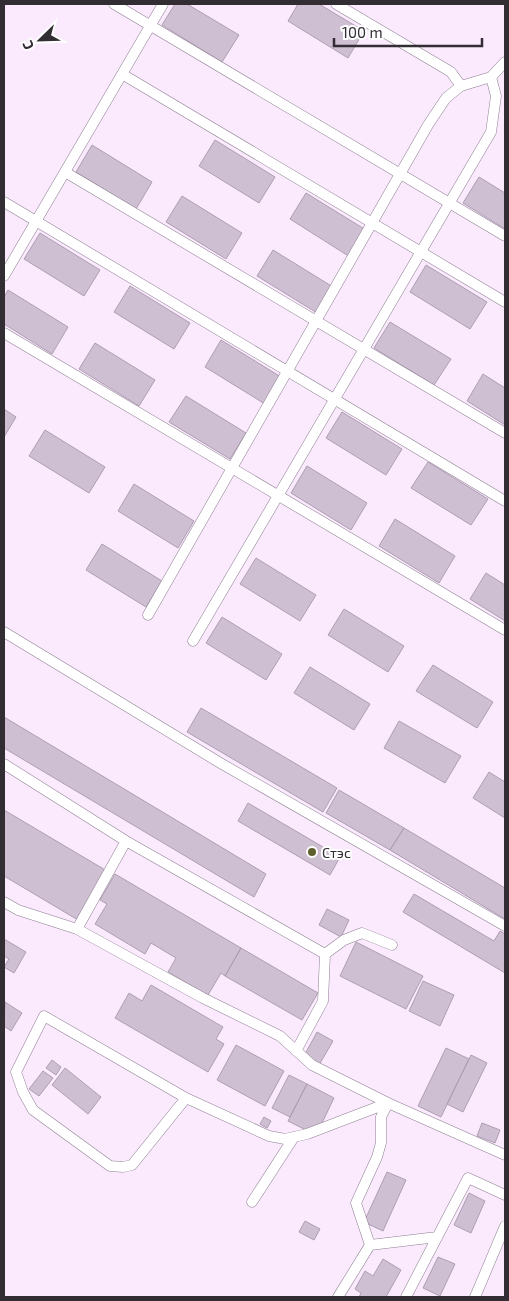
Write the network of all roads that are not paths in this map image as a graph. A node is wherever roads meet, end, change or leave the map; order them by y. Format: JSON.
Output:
{"nodes":[{"id":1,"x":114,"y":4,"type":"edge"},
{"id":2,"x":163,"y":4,"type":"edge"},
{"id":3,"x":336,"y":4,"type":"edge"},
{"id":4,"x":151,"y":25,"type":"junction"},
{"id":5,"x":505,"y":62,"type":"edge"},
{"id":6,"x":122,"y":74,"type":"junction"},
{"id":7,"x":492,"y":76,"type":"junction"},
{"id":8,"x":461,"y":86,"type":"junction"},
{"id":9,"x":65,"y":172,"type":"junction"},
{"id":10,"x":400,"y":174,"type":"junction"},
{"id":11,"x":4,"y":202,"type":"edge"},
{"id":12,"x":449,"y":203,"type":"junction"},
{"id":13,"x":36,"y":221,"type":"junction"},
{"id":14,"x":372,"y":224,"type":"junction"},
{"id":15,"x":505,"y":236,"type":"edge"},
{"id":16,"x":420,"y":251,"type":"junction"},
{"id":17,"x":4,"y":276,"type":"edge"},
{"id":18,"x":505,"y":302,"type":"edge"},
{"id":19,"x":316,"y":322,"type":"junction"},
{"id":20,"x":4,"y":333,"type":"edge"},
{"id":21,"x":363,"y":350,"type":"junction"},
{"id":22,"x":288,"y":371,"type":"junction"},
{"id":23,"x":334,"y":399,"type":"junction"},
{"id":24,"x":505,"y":433,"type":"edge"},
{"id":25,"x":232,"y":468,"type":"junction"},
{"id":26,"x":277,"y":496,"type":"junction"},
{"id":27,"x":505,"y":501,"type":"edge"},
{"id":28,"x":148,"y":615,"type":"dead end"},
{"id":29,"x":505,"y":630,"type":"edge"},
{"id":30,"x":4,"y":632,"type":"edge"},
{"id":31,"x":193,"y":641,"type":"dead end"},
{"id":32,"x":4,"y":764,"type":"edge"},
{"id":33,"x":126,"y":841,"type":"junction"},
{"id":34,"x":4,"y":902,"type":"edge"},
{"id":35,"x":505,"y":926,"type":"edge"},
{"id":36,"x":77,"y":929,"type":"junction"},
{"id":37,"x":392,"y":945,"type":"dead end"},
{"id":38,"x":324,"y":954,"type":"junction"},
{"id":39,"x":296,"y":1051,"type":"junction"},
{"id":40,"x":186,"y":1098,"type":"junction"},
{"id":41,"x":388,"y":1103,"type":"junction"},
{"id":42,"x":294,"y":1137,"type":"junction"},
{"id":43,"x":505,"y":1154,"type":"edge"},
{"id":44,"x":505,"y":1195,"type":"edge"},
{"id":45,"x":252,"y":1202,"type":"dead end"},
{"id":46,"x":505,"y":1226,"type":"edge"},
{"id":47,"x":437,"y":1237,"type":"junction"},
{"id":48,"x":370,"y":1245,"type":"junction"},
{"id":49,"x":338,"y":1297,"type":"edge"},
{"id":50,"x":406,"y":1297,"type":"edge"},
{"id":51,"x":475,"y":1297,"type":"edge"}],
"edges":[{"from":1,"to":4,"type":"street"},
{"from":2,"to":4,"type":"street"},
{"from":3,"to":8,"type":"street"},
{"from":4,"to":6,"type":"street"},
{"from":4,"to":10,"type":"street"},
{"from":5,"to":7,"type":"street"},
{"from":6,"to":9,"type":"street"},
{"from":6,"to":14,"type":"street"},
{"from":7,"to":8,"type":"street"},
{"from":7,"to":12,"type":"street"},
{"from":8,"to":10,"type":"street"},
{"from":9,"to":13,"type":"street"},
{"from":9,"to":19,"type":"street"},
{"from":10,"to":12,"type":"street"},
{"from":10,"to":14,"type":"street"},
{"from":11,"to":13,"type":"street"},
{"from":12,"to":15,"type":"street"},
{"from":12,"to":16,"type":"street"},
{"from":13,"to":17,"type":"street"},
{"from":13,"to":22,"type":"street"},
{"from":14,"to":16,"type":"street"},
{"from":14,"to":19,"type":"street"},
{"from":16,"to":18,"type":"street"},
{"from":16,"to":21,"type":"street"},
{"from":19,"to":21,"type":"street"},
{"from":19,"to":22,"type":"street"},
{"from":20,"to":25,"type":"street"},
{"from":21,"to":23,"type":"street"},
{"from":21,"to":24,"type":"street"},
{"from":22,"to":23,"type":"street"},
{"from":22,"to":25,"type":"street"},
{"from":23,"to":26,"type":"street"},
{"from":23,"to":27,"type":"street"},
{"from":25,"to":26,"type":"street"},
{"from":25,"to":28,"type":"street"},
{"from":26,"to":29,"type":"street"},
{"from":26,"to":31,"type":"street"},
{"from":30,"to":35,"type":"street"},
{"from":32,"to":33,"type":"street"},
{"from":33,"to":36,"type":"street"},
{"from":33,"to":38,"type":"street"},
{"from":34,"to":36,"type":"street"},
{"from":36,"to":39,"type":"street"},
{"from":37,"to":38,"type":"street"},
{"from":38,"to":39,"type":"street"},
{"from":39,"to":41,"type":"street"},
{"from":40,"to":40,"type":"street"},
{"from":40,"to":42,"type":"street"},
{"from":41,"to":42,"type":"street"},
{"from":41,"to":43,"type":"street"},
{"from":41,"to":48,"type":"street"},
{"from":42,"to":45,"type":"street"},
{"from":44,"to":47,"type":"street"},
{"from":46,"to":51,"type":"street"},
{"from":47,"to":48,"type":"street"},
{"from":47,"to":50,"type":"street"},
{"from":48,"to":49,"type":"street"}]}
